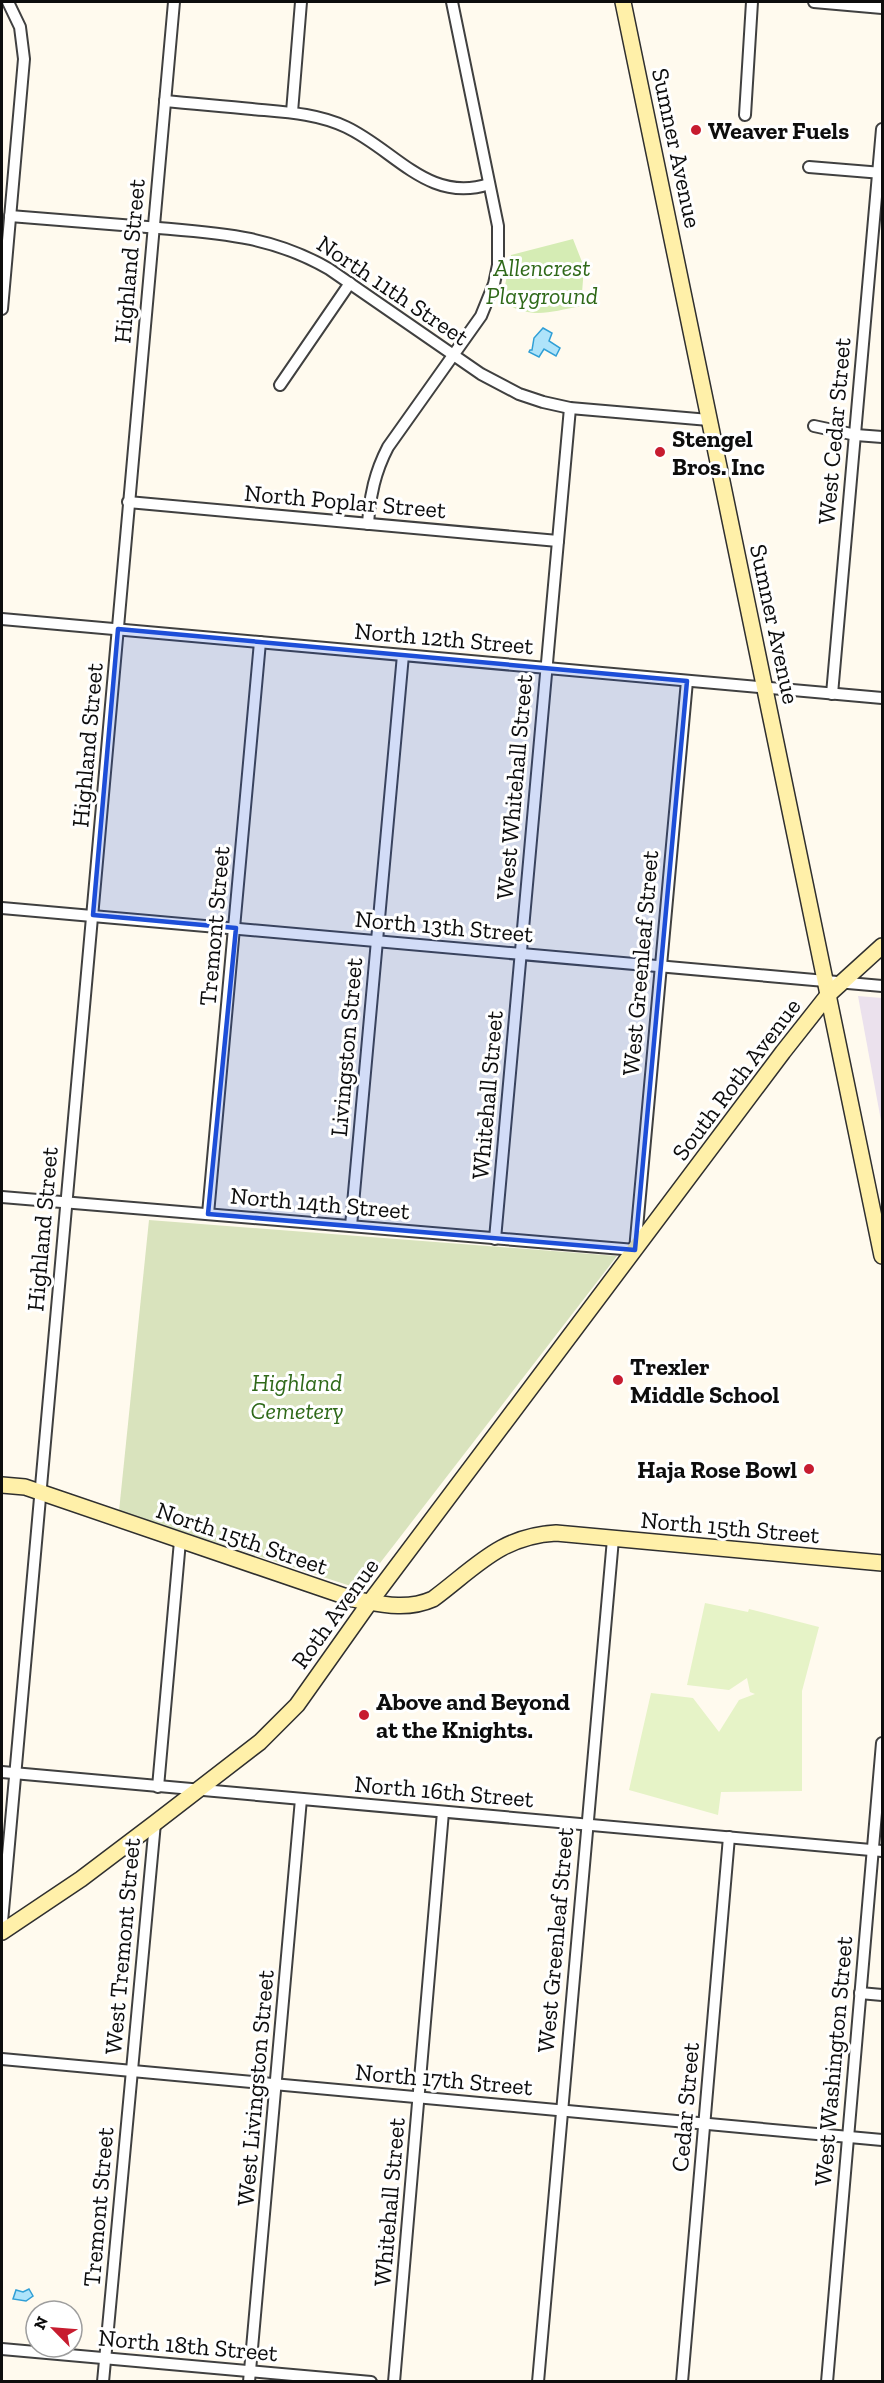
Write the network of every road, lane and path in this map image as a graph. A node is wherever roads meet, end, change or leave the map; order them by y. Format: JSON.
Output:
{"nodes":[{"id":1,"x":8,"y":2,"type":"edge"},
{"id":2,"x":174,"y":2,"type":"edge"},
{"id":3,"x":301,"y":2,"type":"edge"},
{"id":4,"x":452,"y":2,"type":"edge"},
{"id":5,"x":622,"y":2,"type":"edge"},
{"id":6,"x":752,"y":2,"type":"edge"},
{"id":7,"x":814,"y":2,"type":"edge"},
{"id":8,"x":882,"y":8,"type":"edge"},
{"id":9,"x":165,"y":101,"type":"junction"},
{"id":10,"x":292,"y":112,"type":"junction"},
{"id":11,"x":745,"y":115,"type":"dead end"},
{"id":12,"x":882,"y":129,"type":"edge"},
{"id":13,"x":809,"y":167,"type":"dead end"},
{"id":14,"x":880,"y":173,"type":"edge"},
{"id":15,"x":489,"y":184,"type":"junction"},
{"id":16,"x":10,"y":216,"type":"junction"},
{"id":17,"x":153,"y":228,"type":"junction"},
{"id":18,"x":350,"y":283,"type":"junction"},
{"id":19,"x":2,"y":309,"type":"edge"},
{"id":20,"x":454,"y":354,"type":"junction"},
{"id":21,"x":280,"y":385,"type":"dead end"},
{"id":22,"x":570,"y":408,"type":"junction"},
{"id":23,"x":709,"y":420,"type":"junction"},
{"id":24,"x":814,"y":426,"type":"dead end"},
{"id":25,"x":856,"y":435,"type":"junction"},
{"id":26,"x":882,"y":437,"type":"edge"},
{"id":27,"x":128,"y":502,"type":"junction"},
{"id":28,"x":368,"y":524,"type":"junction"},
{"id":29,"x":558,"y":541,"type":"junction"},
{"id":30,"x":2,"y":619,"type":"edge"},
{"id":31,"x":118,"y":629,"type":"junction"},
{"id":32,"x":260,"y":642,"type":"junction"},
{"id":33,"x":403,"y":655,"type":"junction"},
{"id":34,"x":547,"y":668,"type":"junction"},
{"id":35,"x":687,"y":681,"type":"junction"},
{"id":36,"x":765,"y":688,"type":"junction"},
{"id":37,"x":831,"y":694,"type":"junction"},
{"id":38,"x":882,"y":698,"type":"edge"},
{"id":39,"x":2,"y":908,"type":"edge"},
{"id":40,"x":93,"y":915,"type":"junction"},
{"id":41,"x":236,"y":928,"type":"junction"},
{"id":42,"x":377,"y":941,"type":"junction"},
{"id":43,"x":882,"y":946,"type":"edge"},
{"id":44,"x":520,"y":954,"type":"junction"},
{"id":45,"x":661,"y":966,"type":"junction"},
{"id":46,"x":845,"y":982,"type":"junction"},
{"id":47,"x":882,"y":986,"type":"edge"},
{"id":48,"x":826,"y":988,"type":"junction"},
{"id":49,"x":2,"y":1197,"type":"edge"},
{"id":50,"x":65,"y":1203,"type":"junction"},
{"id":51,"x":208,"y":1214,"type":"junction"},
{"id":52,"x":351,"y":1226,"type":"junction"},
{"id":53,"x":495,"y":1239,"type":"junction"},
{"id":54,"x":635,"y":1250,"type":"junction"},
{"id":55,"x":882,"y":1256,"type":"edge"},
{"id":56,"x":2,"y":1485,"type":"edge"},
{"id":57,"x":39,"y":1493,"type":"junction"},
{"id":58,"x":613,"y":1539,"type":"junction"},
{"id":59,"x":180,"y":1541,"type":"junction"},
{"id":60,"x":879,"y":1561,"type":"edge"},
{"id":61,"x":370,"y":1602,"type":"junction"},
{"id":62,"x":882,"y":1743,"type":"edge"},
{"id":63,"x":2,"y":1772,"type":"edge"},
{"id":64,"x":15,"y":1773,"type":"junction"},
{"id":65,"x":158,"y":1787,"type":"junction"},
{"id":66,"x":197,"y":1791,"type":"junction"},
{"id":67,"x":301,"y":1799,"type":"junction"},
{"id":68,"x":443,"y":1812,"type":"junction"},
{"id":69,"x":154,"y":1823,"type":"junction"},
{"id":70,"x":586,"y":1825,"type":"junction"},
{"id":71,"x":729,"y":1837,"type":"junction"},
{"id":72,"x":878,"y":1850,"type":"edge"},
{"id":73,"x":2,"y":1922,"type":"edge"},
{"id":74,"x":2,"y":1932,"type":"edge"},
{"id":75,"x":860,"y":1993,"type":"junction"},
{"id":76,"x":882,"y":1995,"type":"edge"},
{"id":77,"x":2,"y":2060,"type":"edge"},
{"id":78,"x":132,"y":2073,"type":"junction"},
{"id":79,"x":277,"y":2085,"type":"junction"},
{"id":80,"x":419,"y":2098,"type":"junction"},
{"id":81,"x":561,"y":2111,"type":"junction"},
{"id":82,"x":704,"y":2124,"type":"junction"},
{"id":83,"x":848,"y":2137,"type":"junction"},
{"id":84,"x":882,"y":2140,"type":"edge"},
{"id":85,"x":2,"y":2349,"type":"edge"},
{"id":86,"x":105,"y":2359,"type":"junction"},
{"id":87,"x":249,"y":2376,"type":"edge"},
{"id":88,"x":103,"y":2382,"type":"edge"},
{"id":89,"x":371,"y":2382,"type":"edge"},
{"id":90,"x":394,"y":2382,"type":"edge"},
{"id":91,"x":538,"y":2382,"type":"edge"},
{"id":92,"x":682,"y":2382,"type":"edge"},
{"id":93,"x":827,"y":2382,"type":"edge"}],
"edges":[{"from":1,"to":16,"type":"street"},
{"from":2,"to":9,"type":"street","name":"Highland Street"},
{"from":3,"to":10,"type":"street"},
{"from":4,"to":15,"type":"street"},
{"from":5,"to":23,"type":"main road","name":"Sumner Avenue"},
{"from":6,"to":11,"type":"street"},
{"from":7,"to":8,"type":"street"},
{"from":9,"to":10,"type":"street"},
{"from":9,"to":17,"type":"street","name":"Highland Street"},
{"from":10,"to":15,"type":"street"},
{"from":12,"to":14,"type":"street"},
{"from":13,"to":14,"type":"street"},
{"from":14,"to":25,"type":"street","name":"West Cedar Street"},
{"from":15,"to":20,"type":"street"},
{"from":16,"to":17,"type":"street","name":"North 11th Street"},
{"from":16,"to":19,"type":"street"},
{"from":17,"to":18,"type":"street","name":"North 11th Street"},
{"from":17,"to":27,"type":"street","name":"Highland Street"},
{"from":18,"to":20,"type":"street","name":"North 11th Street"},
{"from":18,"to":21,"type":"street"},
{"from":20,"to":22,"type":"street","name":"North 11th Street"},
{"from":20,"to":28,"type":"street"},
{"from":22,"to":23,"type":"street","name":"North 11th Street"},
{"from":22,"to":29,"type":"street","name":"West Whitehall Street"},
{"from":23,"to":36,"type":"main road","name":"Sumner Avenue"},
{"from":24,"to":25,"type":"street"},
{"from":25,"to":26,"type":"street"},
{"from":25,"to":37,"type":"street","name":"West Cedar Street"},
{"from":27,"to":28,"type":"street","name":"North Poplar Street"},
{"from":27,"to":31,"type":"street","name":"Highland Street"},
{"from":28,"to":29,"type":"street","name":"North Poplar Street"},
{"from":29,"to":34,"type":"street","name":"West Whitehall Street"},
{"from":30,"to":31,"type":"street","name":"North 12th Street"},
{"from":31,"to":32,"type":"street","name":"North 12th Street"},
{"from":31,"to":40,"type":"street","name":"Highland Street"},
{"from":32,"to":33,"type":"street","name":"North 12th Street"},
{"from":32,"to":41,"type":"street","name":"Tremont Street"},
{"from":33,"to":34,"type":"street","name":"North 12th Street"},
{"from":33,"to":42,"type":"street","name":"Livingston Street"},
{"from":34,"to":35,"type":"street","name":"North 12th Street"},
{"from":34,"to":44,"type":"street","name":"West Whitehall Street"},
{"from":35,"to":36,"type":"street","name":"North 12th Street"},
{"from":35,"to":45,"type":"street","name":"West Greenleaf Street"},
{"from":36,"to":37,"type":"street","name":"North 12th Street"},
{"from":36,"to":48,"type":"main road","name":"Sumner Avenue"},
{"from":37,"to":38,"type":"street","name":"North 12th Street"},
{"from":39,"to":40,"type":"street","name":"North 13th Street"},
{"from":40,"to":41,"type":"street","name":"North 13th Street"},
{"from":40,"to":50,"type":"street","name":"Highland Street"},
{"from":41,"to":42,"type":"street","name":"North 13th Street"},
{"from":41,"to":51,"type":"street","name":"Tremont Street"},
{"from":42,"to":44,"type":"street","name":"North 13th Street"},
{"from":42,"to":52,"type":"street","name":"Livingston Street"},
{"from":43,"to":46,"type":"main road","name":"South Roth Avenue"},
{"from":44,"to":45,"type":"street","name":"North 13th Street"},
{"from":44,"to":53,"type":"street","name":"Whitehall Street"},
{"from":45,"to":48,"type":"street","name":"North 13th Street"},
{"from":45,"to":54,"type":"street","name":"West Greenleaf Street"},
{"from":46,"to":47,"type":"street"},
{"from":46,"to":48,"type":"main road","name":"South Roth Avenue"},
{"from":48,"to":54,"type":"main road","name":"South Roth Avenue"},
{"from":48,"to":55,"type":"main road","name":"Sumner Avenue"},
{"from":49,"to":50,"type":"street","name":"North 14th Street"},
{"from":50,"to":51,"type":"street","name":"North 14th Street"},
{"from":50,"to":57,"type":"street","name":"Highland Street"},
{"from":51,"to":52,"type":"street","name":"North 14th Street"},
{"from":52,"to":53,"type":"street","name":"North 14th Street"},
{"from":53,"to":54,"type":"street","name":"North 14th Street"},
{"from":54,"to":61,"type":"main road","name":"Roth Avenue"},
{"from":56,"to":57,"type":"main road","name":"North 15th Street"},
{"from":57,"to":59,"type":"main road","name":"North 15th Street"},
{"from":57,"to":64,"type":"street","name":"Highland Street"},
{"from":58,"to":60,"type":"main road","name":"North 15th Street"},
{"from":58,"to":61,"type":"main road","name":"North 15th Street"},
{"from":58,"to":70,"type":"street","name":"West Greenleaf Street"},
{"from":59,"to":61,"type":"main road","name":"North 15th Street"},
{"from":59,"to":65,"type":"street"},
{"from":61,"to":66,"type":"main road","name":"Roth Avenue"},
{"from":62,"to":72,"type":"street","name":"West Washington Street"},
{"from":63,"to":64,"type":"street","name":"North 16th Street"},
{"from":64,"to":65,"type":"street","name":"North 16th Street"},
{"from":64,"to":73,"type":"street"},
{"from":65,"to":66,"type":"street","name":"North 16th Street"},
{"from":66,"to":67,"type":"street","name":"North 16th Street"},
{"from":66,"to":69,"type":"main road","name":"Roth Avenue"},
{"from":67,"to":68,"type":"street","name":"North 16th Street"},
{"from":67,"to":79,"type":"street","name":"West Livingston Street"},
{"from":68,"to":70,"type":"street","name":"North 16th Street"},
{"from":68,"to":80,"type":"street","name":"Whitehall Street"},
{"from":69,"to":74,"type":"main road","name":"Roth Avenue"},
{"from":69,"to":78,"type":"street","name":"West Tremont Street"},
{"from":70,"to":71,"type":"street","name":"North 16th Street"},
{"from":70,"to":81,"type":"street","name":"West Greenleaf Street"},
{"from":71,"to":72,"type":"street","name":"North 16th Street"},
{"from":71,"to":82,"type":"street","name":"Cedar Street"},
{"from":72,"to":75,"type":"street","name":"West Washington Street"},
{"from":75,"to":76,"type":"street"},
{"from":75,"to":83,"type":"street","name":"West Washington Street"},
{"from":77,"to":78,"type":"street","name":"North 17th Street"},
{"from":78,"to":79,"type":"street","name":"North 17th Street"},
{"from":78,"to":86,"type":"street","name":"Tremont Street"},
{"from":79,"to":80,"type":"street","name":"North 17th Street"},
{"from":79,"to":87,"type":"street","name":"West Livingston Street"},
{"from":80,"to":81,"type":"street","name":"North 17th Street"},
{"from":80,"to":90,"type":"street","name":"Whitehall Street"},
{"from":81,"to":82,"type":"street","name":"North 17th Street"},
{"from":81,"to":91,"type":"street","name":"West Greenleaf Street"},
{"from":82,"to":83,"type":"street","name":"North 17th Street"},
{"from":82,"to":92,"type":"street","name":"Cedar Street"},
{"from":83,"to":84,"type":"street","name":"North 17th Street"},
{"from":83,"to":93,"type":"street","name":"West Washington Street"},
{"from":85,"to":86,"type":"street","name":"North 18th Street"},
{"from":86,"to":87,"type":"street","name":"North 18th Street"},
{"from":86,"to":88,"type":"street","name":"Tremont Street"},
{"from":87,"to":89,"type":"street","name":"North 18th Street"}]}
